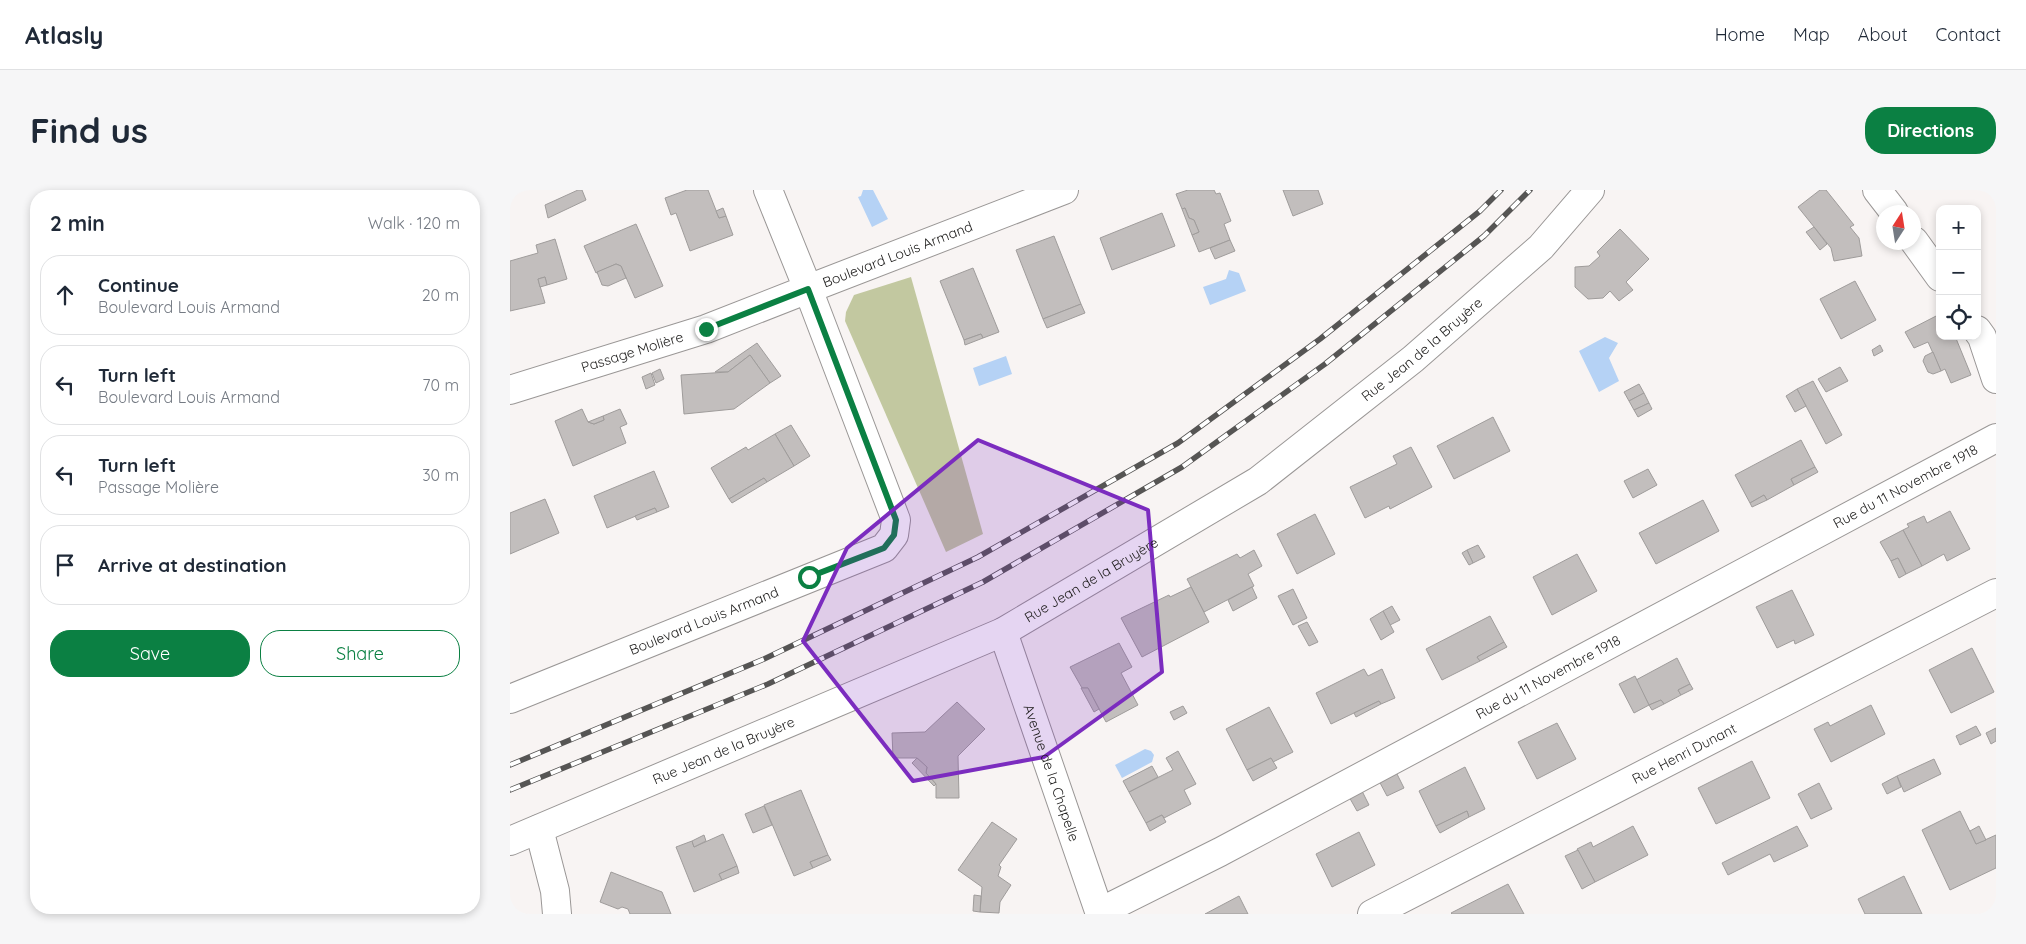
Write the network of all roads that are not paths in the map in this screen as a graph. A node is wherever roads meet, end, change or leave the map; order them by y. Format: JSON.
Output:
{"nodes":[{"id":1,"x":768,"y":190,"type":"edge"},
{"id":2,"x":1064,"y":190,"type":"edge"},
{"id":3,"x":1590,"y":190,"type":"edge"},
{"id":4,"x":1878,"y":190,"type":"edge"},
{"id":5,"x":1889,"y":205,"type":"edge"},
{"id":6,"x":1921,"y":250,"type":"edge"},
{"id":7,"x":1936,"y":271,"type":"edge"},
{"id":8,"x":808,"y":289,"type":"junction"},
{"id":9,"x":1981,"y":335,"type":"edge"},
{"id":10,"x":1996,"y":380,"type":"edge"},
{"id":11,"x":510,"y":390,"type":"edge"},
{"id":12,"x":1996,"y":438,"type":"edge"},
{"id":13,"x":1996,"y":593,"type":"edge"},
{"id":14,"x":1003,"y":632,"type":"junction"},
{"id":15,"x":510,"y":699,"type":"edge"},
{"id":16,"x":539,"y":829,"type":"junction"},
{"id":17,"x":510,"y":842,"type":"edge"},
{"id":18,"x":1100,"y":913,"type":"edge"},
{"id":19,"x":557,"y":914,"type":"edge"},
{"id":20,"x":1372,"y":914,"type":"edge"}],
"edges":[{"from":1,"to":8,"type":"street"},
{"from":2,"to":8,"type":"street","name":"Boulevard Louis Armand"},
{"from":3,"to":14,"type":"street","name":"Rue Jean de la Bruyère"},
{"from":4,"to":5,"type":"street"},
{"from":6,"to":7,"type":"street"},
{"from":8,"to":11,"type":"street","name":"Passage Molière"},
{"from":8,"to":15,"type":"street","name":"Boulevard Louis Armand"},
{"from":9,"to":10,"type":"street"},
{"from":12,"to":18,"type":"street","name":"Rue du 11 Novembre 1918"},
{"from":13,"to":20,"type":"street","name":"Rue Henri Dunant"},
{"from":14,"to":16,"type":"street","name":"Rue Jean de la Bruyère"},
{"from":14,"to":18,"type":"street","name":"Avenue de la Chapelle"},
{"from":16,"to":17,"type":"street","name":"Rue Jean de la Bruyère"},
{"from":16,"to":19,"type":"street"}]}
